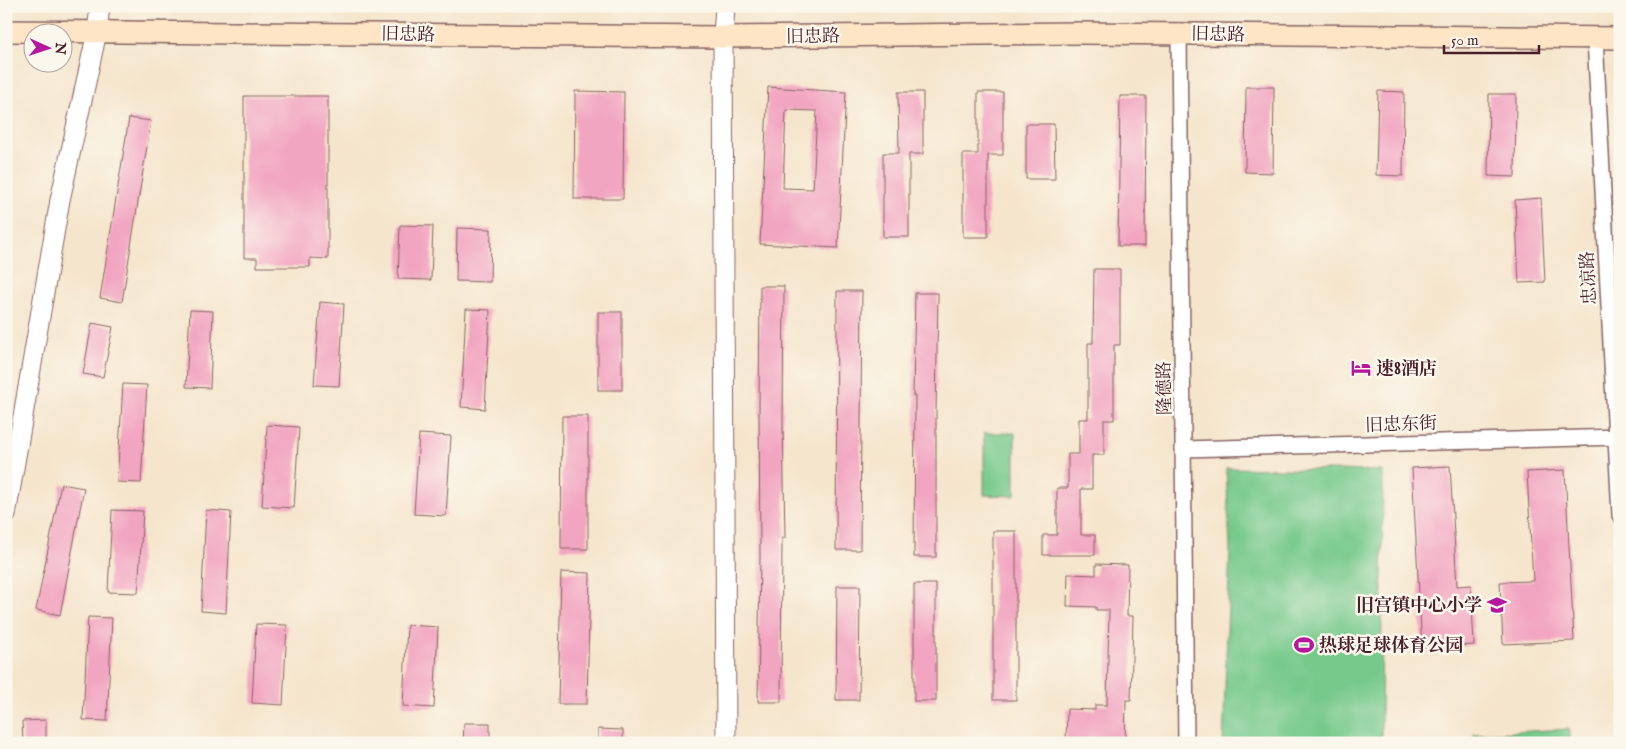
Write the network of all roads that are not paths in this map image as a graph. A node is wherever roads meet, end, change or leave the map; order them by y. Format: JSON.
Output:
{"nodes":[{"id":1,"x":100,"y":6,"type":"edge"},
{"id":2,"x":725,"y":6,"type":"edge"},
{"id":3,"x":6,"y":31,"type":"edge"},
{"id":4,"x":97,"y":32,"type":"junction"},
{"id":5,"x":1179,"y":33,"type":"junction"},
{"id":6,"x":723,"y":37,"type":"junction"},
{"id":7,"x":1595,"y":38,"type":"junction"},
{"id":8,"x":1620,"y":38,"type":"edge"},
{"id":9,"x":1617,"y":437,"type":"edge"},
{"id":10,"x":1183,"y":449,"type":"junction"},
{"id":11,"x":6,"y":515,"type":"edge"},
{"id":12,"x":1620,"y":515,"type":"edge"},
{"id":13,"x":726,"y":743,"type":"edge"},
{"id":14,"x":1186,"y":743,"type":"edge"}],
"edges":[{"from":1,"to":4,"type":"street"},
{"from":2,"to":6,"type":"street"},
{"from":3,"to":4,"type":"main road","name":"旧忠路"},
{"from":4,"to":6,"type":"main road","name":"旧忠路"},
{"from":4,"to":11,"type":"street"},
{"from":5,"to":6,"type":"main road","name":"旧忠路"},
{"from":5,"to":7,"type":"main road","name":"旧忠路"},
{"from":5,"to":10,"type":"street","name":"隆德路"},
{"from":6,"to":13,"type":"street"},
{"from":7,"to":8,"type":"main road","name":"旧忠路"},
{"from":7,"to":9,"type":"street","name":"忠凉路"},
{"from":9,"to":10,"type":"street","name":"旧忠东街"},
{"from":9,"to":12,"type":"street","name":"忠凉路"},
{"from":10,"to":14,"type":"street","name":"隆德路"}]}
